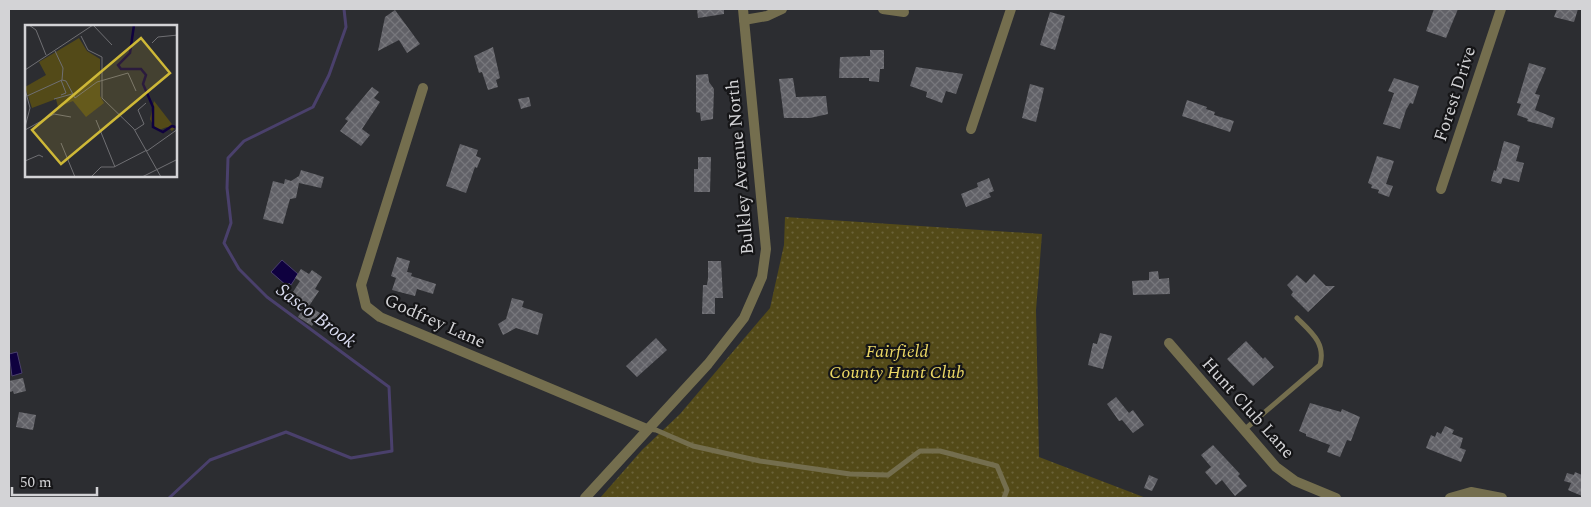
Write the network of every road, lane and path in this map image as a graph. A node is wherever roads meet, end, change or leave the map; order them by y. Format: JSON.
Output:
{"nodes":[{"id":1,"x":743,"y":9,"type":"edge"},
{"id":2,"x":782,"y":9,"type":"edge"},
{"id":3,"x":883,"y":9,"type":"edge"},
{"id":4,"x":1011,"y":9,"type":"edge"},
{"id":5,"x":1501,"y":9,"type":"edge"},
{"id":6,"x":904,"y":12,"type":"dead end"},
{"id":7,"x":744,"y":20,"type":"junction"},
{"id":8,"x":423,"y":88,"type":"dead end"},
{"id":9,"x":971,"y":129,"type":"dead end"},
{"id":10,"x":1441,"y":189,"type":"dead end"},
{"id":11,"x":1297,"y":318,"type":"dead end"},
{"id":12,"x":1169,"y":343,"type":"dead end"},
{"id":13,"x":646,"y":428,"type":"junction"},
{"id":14,"x":1244,"y":430,"type":"junction"},
{"id":15,"x":586,"y":498,"type":"edge"},
{"id":16,"x":1004,"y":498,"type":"edge"},
{"id":17,"x":1336,"y":498,"type":"edge"},
{"id":18,"x":1450,"y":498,"type":"edge"},
{"id":19,"x":1502,"y":498,"type":"edge"}],
"edges":[{"from":1,"to":7,"type":"street","name":"Bulkley Avenue North"},
{"from":2,"to":7,"type":"street"},
{"from":3,"to":6,"type":"street"},
{"from":4,"to":9,"type":"street"},
{"from":5,"to":10,"type":"street","name":"Forest Drive"},
{"from":7,"to":13,"type":"street","name":"Bulkley Avenue North"},
{"from":8,"to":13,"type":"street","name":"Godfrey Lane"},
{"from":11,"to":14,"type":"lane"},
{"from":12,"to":14,"type":"street","name":"Hunt Club Lane"},
{"from":13,"to":15,"type":"street","name":"Bulkley Avenue North"},
{"from":13,"to":16,"type":"lane"},
{"from":14,"to":17,"type":"street","name":"Hunt Club Lane"},
{"from":18,"to":19,"type":"street"}]}
